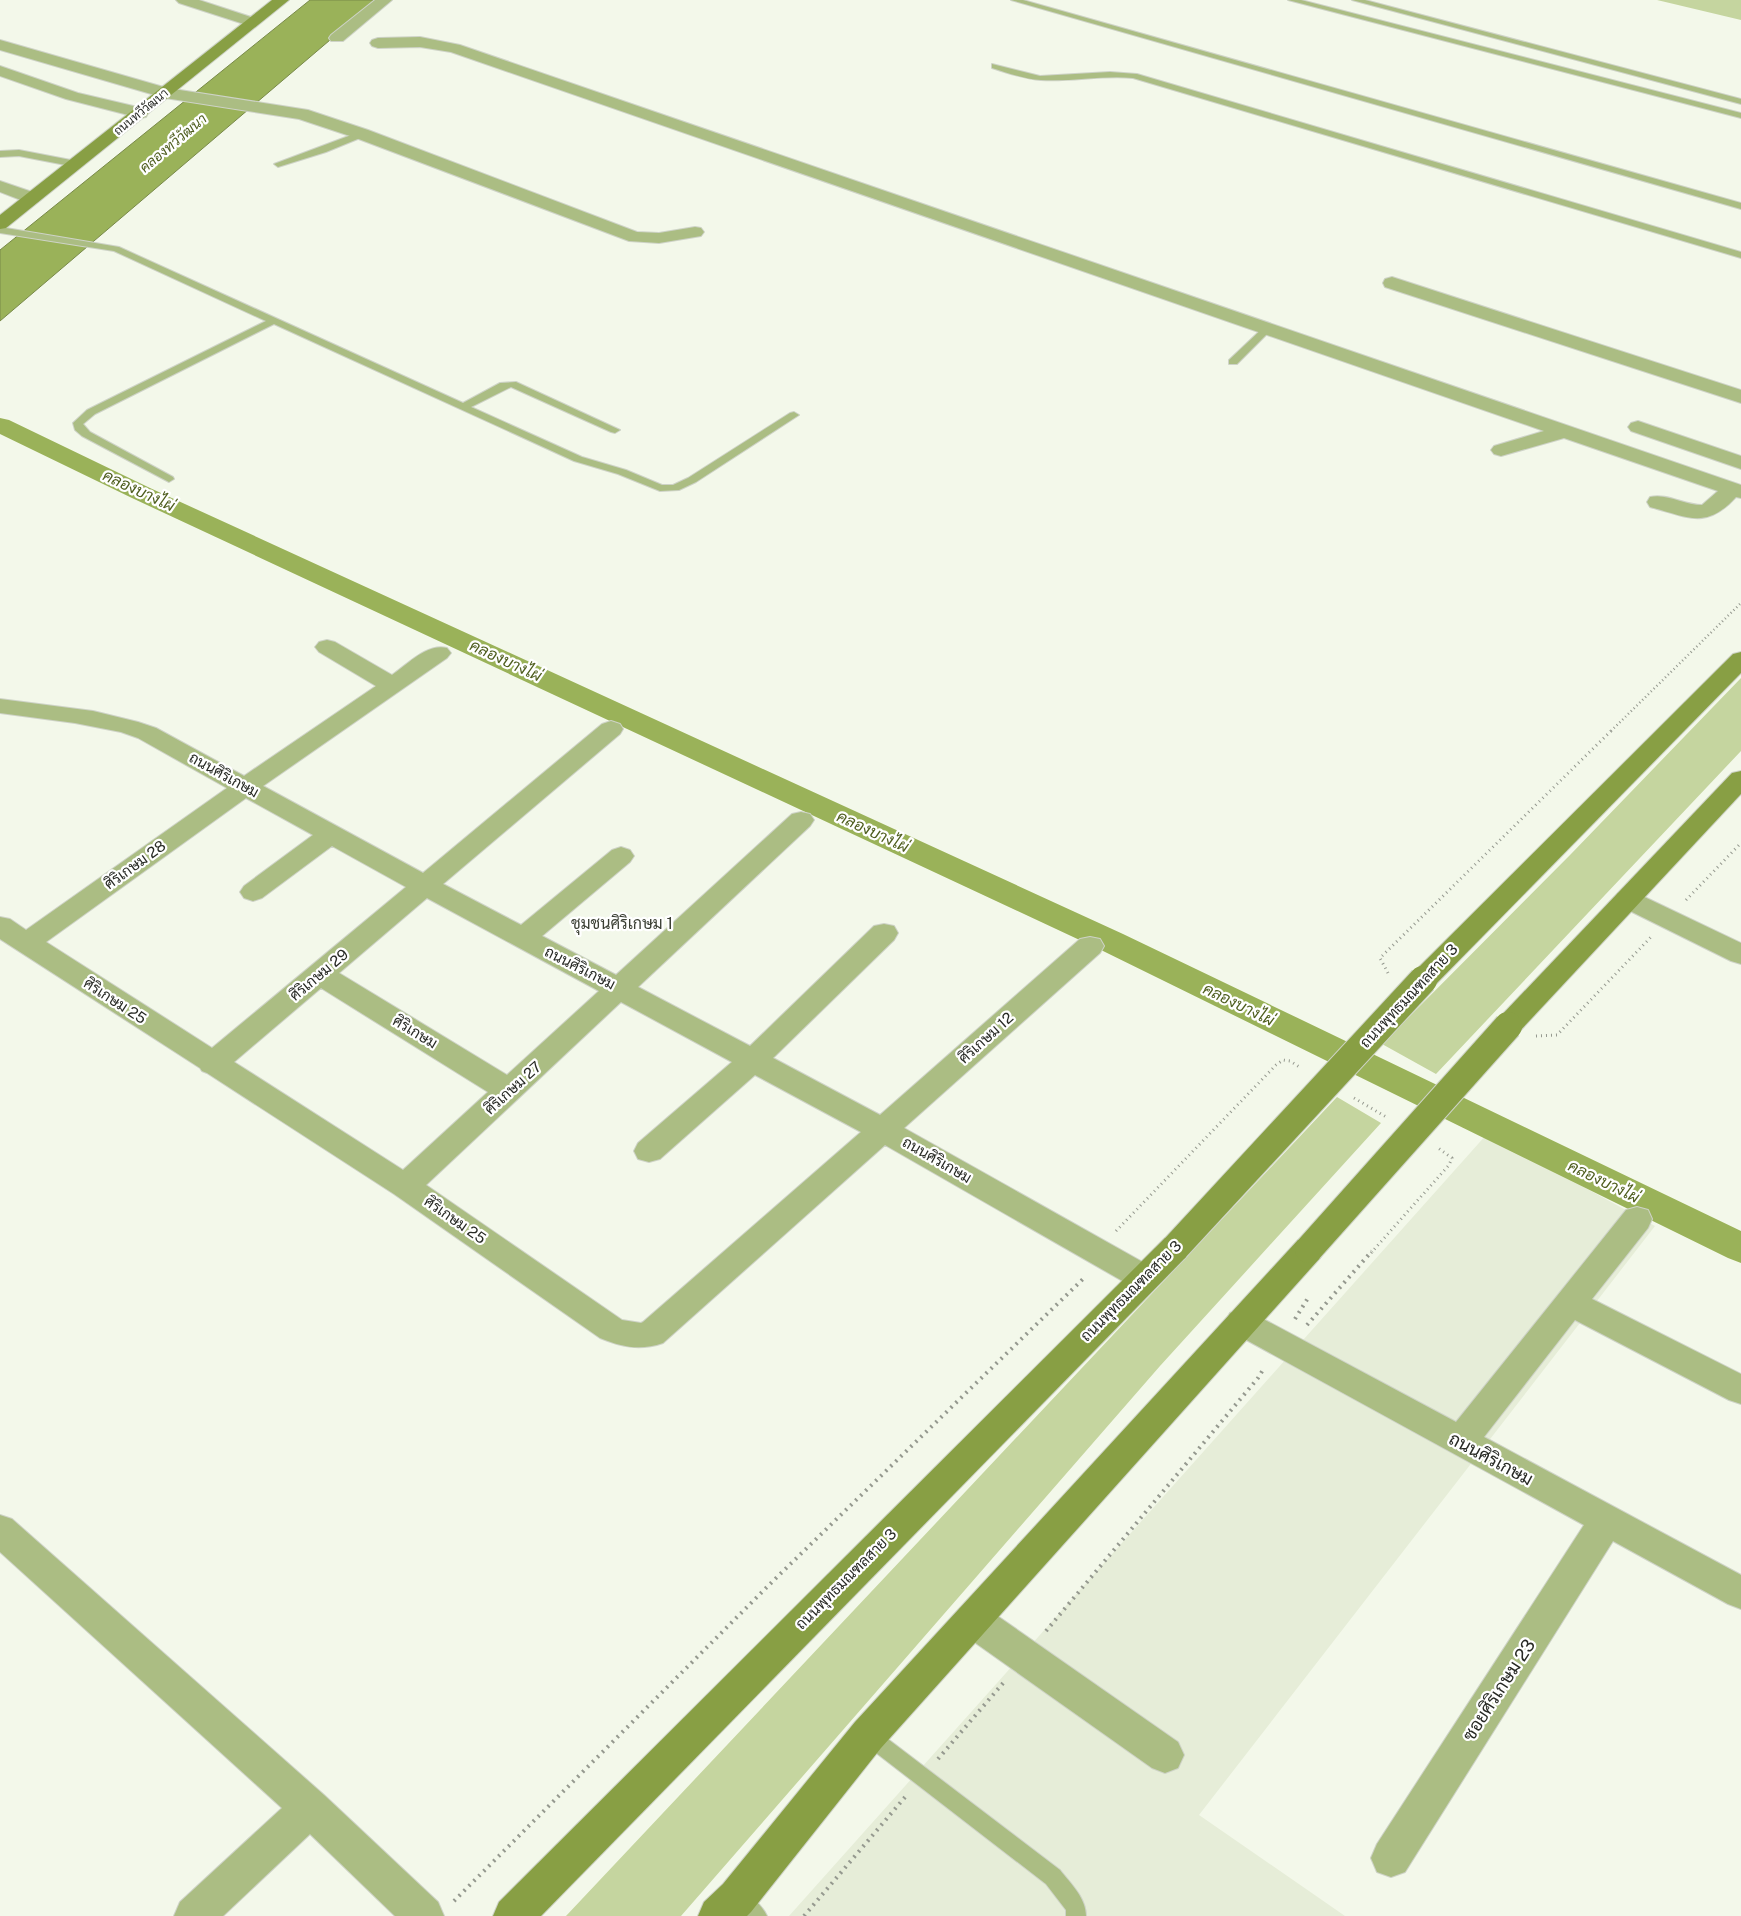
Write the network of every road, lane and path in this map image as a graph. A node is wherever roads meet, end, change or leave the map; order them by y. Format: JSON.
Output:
{"nodes":[{"id":1,"x":184,"y":0,"type":"edge"},
{"id":2,"x":281,"y":0,"type":"edge"},
{"id":3,"x":384,"y":0,"type":"edge"},
{"id":4,"x":1015,"y":0,"type":"edge"},
{"id":5,"x":1292,"y":0,"type":"edge"},
{"id":6,"x":1356,"y":0,"type":"edge"},
{"id":7,"x":252,"y":22,"type":"junction"},
{"id":8,"x":337,"y":38,"type":"dead end"},
{"id":9,"x":378,"y":43,"type":"dead end"},
{"id":10,"x":0,"y":46,"type":"edge"},
{"id":11,"x":995,"y":66,"type":"dead end"},
{"id":12,"x":0,"y":71,"type":"edge"},
{"id":13,"x":165,"y":92,"type":"junction"},
{"id":14,"x":1741,"y":102,"type":"edge"},
{"id":15,"x":1741,"y":116,"type":"edge"},
{"id":16,"x":134,"y":118,"type":"junction"},
{"id":17,"x":362,"y":134,"type":"junction"},
{"id":18,"x":0,"y":154,"type":"edge"},
{"id":19,"x":76,"y":164,"type":"junction"},
{"id":20,"x":278,"y":164,"type":"dead end"},
{"id":21,"x":0,"y":186,"type":"edge"},
{"id":22,"x":32,"y":198,"type":"junction"},
{"id":23,"x":1741,"y":206,"type":"edge"},
{"id":24,"x":0,"y":224,"type":"edge"},
{"id":25,"x":0,"y":230,"type":"edge"},
{"id":26,"x":694,"y":232,"type":"dead end"},
{"id":27,"x":1741,"y":256,"type":"edge"},
{"id":28,"x":1392,"y":283,"type":"dead end"},
{"id":29,"x":273,"y":322,"type":"junction"},
{"id":30,"x":1268,"y":328,"type":"junction"},
{"id":31,"x":1233,"y":362,"type":"dead end"},
{"id":32,"x":1741,"y":397,"type":"edge"},
{"id":33,"x":462,"y":407,"type":"junction"},
{"id":34,"x":794,"y":415,"type":"dead end"},
{"id":35,"x":1638,"y":427,"type":"dead end"},
{"id":36,"x":615,"y":430,"type":"dead end"},
{"id":37,"x":1566,"y":431,"type":"junction"},
{"id":38,"x":1501,"y":450,"type":"dead end"},
{"id":39,"x":1741,"y":464,"type":"edge"},
{"id":40,"x":169,"y":479,"type":"dead end"},
{"id":41,"x":1732,"y":488,"type":"edge"},
{"id":42,"x":1658,"y":502,"type":"dead end"},
{"id":43,"x":1741,"y":603,"type":"edge"},
{"id":44,"x":327,"y":647,"type":"dead end"},
{"id":45,"x":439,"y":652,"type":"dead end"},
{"id":46,"x":1741,"y":659,"type":"edge"},
{"id":47,"x":392,"y":685,"type":"junction"},
{"id":48,"x":0,"y":706,"type":"edge"},
{"id":49,"x":611,"y":729,"type":"dead end"},
{"id":50,"x":1741,"y":779,"type":"edge"},
{"id":51,"x":245,"y":787,"type":"junction"},
{"id":52,"x":802,"y":820,"type":"dead end"},
{"id":53,"x":330,"y":834,"type":"junction"},
{"id":54,"x":1741,"y":843,"type":"edge"},
{"id":55,"x":621,"y":856,"type":"dead end"},
{"id":56,"x":424,"y":885,"type":"junction"},
{"id":57,"x":253,"y":892,"type":"dead end"},
{"id":58,"x":1627,"y":899,"type":"junction"},
{"id":59,"x":1668,"y":919,"type":"junction"},
{"id":60,"x":0,"y":926,"type":"edge"},
{"id":61,"x":884,"y":933,"type":"dead end"},
{"id":62,"x":524,"y":938,"type":"junction"},
{"id":63,"x":26,"y":943,"type":"junction"},
{"id":64,"x":1090,"y":946,"type":"dead end"},
{"id":65,"x":1741,"y":954,"type":"edge"},
{"id":66,"x":1388,"y":973,"type":"dead end"},
{"id":67,"x":320,"y":974,"type":"junction"},
{"id":68,"x":621,"y":989,"type":"junction"},
{"id":69,"x":1518,"y":1031,"type":"junction"},
{"id":70,"x":753,"y":1060,"type":"junction"},
{"id":71,"x":212,"y":1064,"type":"junction"},
{"id":72,"x":1307,"y":1071,"type":"dead end"},
{"id":73,"x":510,"y":1090,"type":"junction"},
{"id":74,"x":1349,"y":1096,"type":"dead end"},
{"id":75,"x":1391,"y":1120,"type":"dead end"},
{"id":76,"x":883,"y":1130,"type":"junction"},
{"id":77,"x":1434,"y":1145,"type":"dead end"},
{"id":78,"x":649,"y":1151,"type":"dead end"},
{"id":79,"x":405,"y":1186,"type":"junction"},
{"id":80,"x":1637,"y":1219,"type":"dead end"},
{"id":81,"x":1097,"y":1251,"type":"junction"},
{"id":82,"x":1144,"y":1278,"type":"junction"},
{"id":83,"x":1067,"y":1294,"type":"dead end"},
{"id":84,"x":1571,"y":1303,"type":"junction"},
{"id":85,"x":1242,"y":1322,"type":"junction"},
{"id":86,"x":1287,"y":1348,"type":"junction"},
{"id":87,"x":1741,"y":1390,"type":"edge"},
{"id":88,"x":1460,"y":1442,"type":"junction"},
{"id":89,"x":1606,"y":1521,"type":"junction"},
{"id":90,"x":0,"y":1530,"type":"edge"},
{"id":91,"x":1741,"y":1594,"type":"edge"},
{"id":92,"x":973,"y":1620,"type":"junction"},
{"id":93,"x":868,"y":1735,"type":"junction"},
{"id":94,"x":1165,"y":1755,"type":"dead end"},
{"id":95,"x":310,"y":1808,"type":"junction"},
{"id":96,"x":1391,"y":1858,"type":"dead end"},
{"id":97,"x":438,"y":1909,"type":"edge"},
{"id":98,"x":737,"y":1910,"type":"edge"},
{"id":99,"x":194,"y":1916,"type":"edge"},
{"id":100,"x":513,"y":1916,"type":"edge"},
{"id":101,"x":1076,"y":1916,"type":"edge"}],
"edges":[{"from":1,"to":7,"type":"street"},
{"from":2,"to":7,"type":"main road","name":"ถนนทวีวัฒนา"},
{"from":3,"to":8,"type":"street"},
{"from":4,"to":23,"type":"lane"},
{"from":5,"to":15,"type":"lane"},
{"from":6,"to":14,"type":"lane"},
{"from":7,"to":13,"type":"main road","name":"ถนนทวีวัฒนา"},
{"from":9,"to":30,"type":"street"},
{"from":10,"to":13,"type":"street"},
{"from":11,"to":27,"type":"lane"},
{"from":12,"to":16,"type":"street"},
{"from":13,"to":16,"type":"main road","name":"ถนนทวีวัฒนา"},
{"from":13,"to":17,"type":"street"},
{"from":16,"to":19,"type":"main road","name":"ถนนทวีวัฒนา"},
{"from":17,"to":20,"type":"lane"},
{"from":17,"to":26,"type":"street"},
{"from":18,"to":19,"type":"lane"},
{"from":19,"to":22,"type":"main road","name":"ถนนทวีวัฒนา"},
{"from":21,"to":22,"type":"street"},
{"from":22,"to":24,"type":"main road","name":"ถนนทวีวัฒนา"},
{"from":25,"to":29,"type":"lane"},
{"from":28,"to":32,"type":"street"},
{"from":29,"to":33,"type":"lane"},
{"from":29,"to":40,"type":"lane"},
{"from":30,"to":31,"type":"lane"},
{"from":30,"to":37,"type":"street"},
{"from":33,"to":34,"type":"lane"},
{"from":33,"to":36,"type":"lane"},
{"from":35,"to":39,"type":"street"},
{"from":37,"to":38,"type":"street"},
{"from":37,"to":41,"type":"street"},
{"from":39,"to":41,"type":"street"},
{"from":41,"to":42,"type":"street"},
{"from":43,"to":66,"type":"path"},
{"from":44,"to":47,"type":"street"},
{"from":45,"to":47,"type":"street","name":"ศิริเกษม 28"},
{"from":46,"to":82,"type":"main road","name":"ถนนพุทธมณฑลสาย 3","bridge":true},
{"from":47,"to":51,"type":"street","name":"ศิริเกษม 28"},
{"from":48,"to":51,"type":"street","name":"ถนนศิริเกษม"},
{"from":49,"to":56,"type":"street","name":"ศิริเกษม 29"},
{"from":50,"to":58,"type":"main road"},
{"from":51,"to":53,"type":"street","name":"ถนนศิริเกษม"},
{"from":51,"to":63,"type":"street","name":"ศิริเกษม 28"},
{"from":52,"to":68,"type":"street","name":"ศิริเกษม 27"},
{"from":53,"to":56,"type":"street","name":"ถนนศิริเกษม"},
{"from":53,"to":57,"type":"street"},
{"from":54,"to":59,"type":"path"},
{"from":55,"to":62,"type":"street"},
{"from":56,"to":62,"type":"street","name":"ถนนศิริเกษม"},
{"from":56,"to":67,"type":"street","name":"ศิริเกษม 29"},
{"from":58,"to":59,"type":"street"},
{"from":58,"to":69,"type":"main road"},
{"from":59,"to":65,"type":"street"},
{"from":59,"to":69,"type":"path"},
{"from":60,"to":63,"type":"street","name":"ศิริเกษม 25"},
{"from":61,"to":70,"type":"street"},
{"from":62,"to":68,"type":"street","name":"ถนนศิริเกษม"},
{"from":63,"to":71,"type":"street","name":"ศิริเกษม 25"},
{"from":64,"to":76,"type":"street","name":"ศิริเกษม 12"},
{"from":67,"to":71,"type":"street","name":"ศิริเกษม 29"},
{"from":67,"to":73,"type":"street","name":"ศิริเกษม"},
{"from":68,"to":70,"type":"street","name":"ถนนศิริเกษม"},
{"from":68,"to":73,"type":"street","name":"ศิริเกษม 27"},
{"from":69,"to":85,"type":"main road","bridge":true},
{"from":70,"to":76,"type":"street","name":"ถนนศิริเกษม"},
{"from":70,"to":78,"type":"street"},
{"from":71,"to":79,"type":"street","name":"ศิริเกษม 25"},
{"from":72,"to":81,"type":"path"},
{"from":73,"to":79,"type":"street","name":"ศิริเกษม 27"},
{"from":74,"to":75,"type":"path"},
{"from":76,"to":79,"type":"street","name":"ศิริเกษม 25"},
{"from":76,"to":81,"type":"street","name":"ถนนศิริเกษม"},
{"from":77,"to":86,"type":"path"},
{"from":80,"to":84,"type":"street"},
{"from":81,"to":82,"type":"street","name":"ถนนศิริเกษม"},
{"from":82,"to":100,"type":"main road","name":"ถนนพุทธมณฑลสาย 3"},
{"from":83,"to":97,"type":"path"},
{"from":84,"to":87,"type":"street"},
{"from":84,"to":88,"type":"street"},
{"from":85,"to":86,"type":"street","name":"ถนนศิริเกษม"},
{"from":85,"to":92,"type":"main road"},
{"from":86,"to":88,"type":"street","name":"ถนนศิริเกษม"},
{"from":88,"to":89,"type":"street","name":"ถนนศิริเกษม"},
{"from":89,"to":91,"type":"street","name":"ถนนศิริเกษม"},
{"from":89,"to":96,"type":"street","name":"ซอยศิริเกษม 23"},
{"from":90,"to":95,"type":"street"},
{"from":92,"to":93,"type":"main road"},
{"from":92,"to":94,"type":"street"},
{"from":93,"to":98,"type":"main road"},
{"from":93,"to":101,"type":"lane"},
{"from":95,"to":97,"type":"street"},
{"from":95,"to":99,"type":"street"}]}
